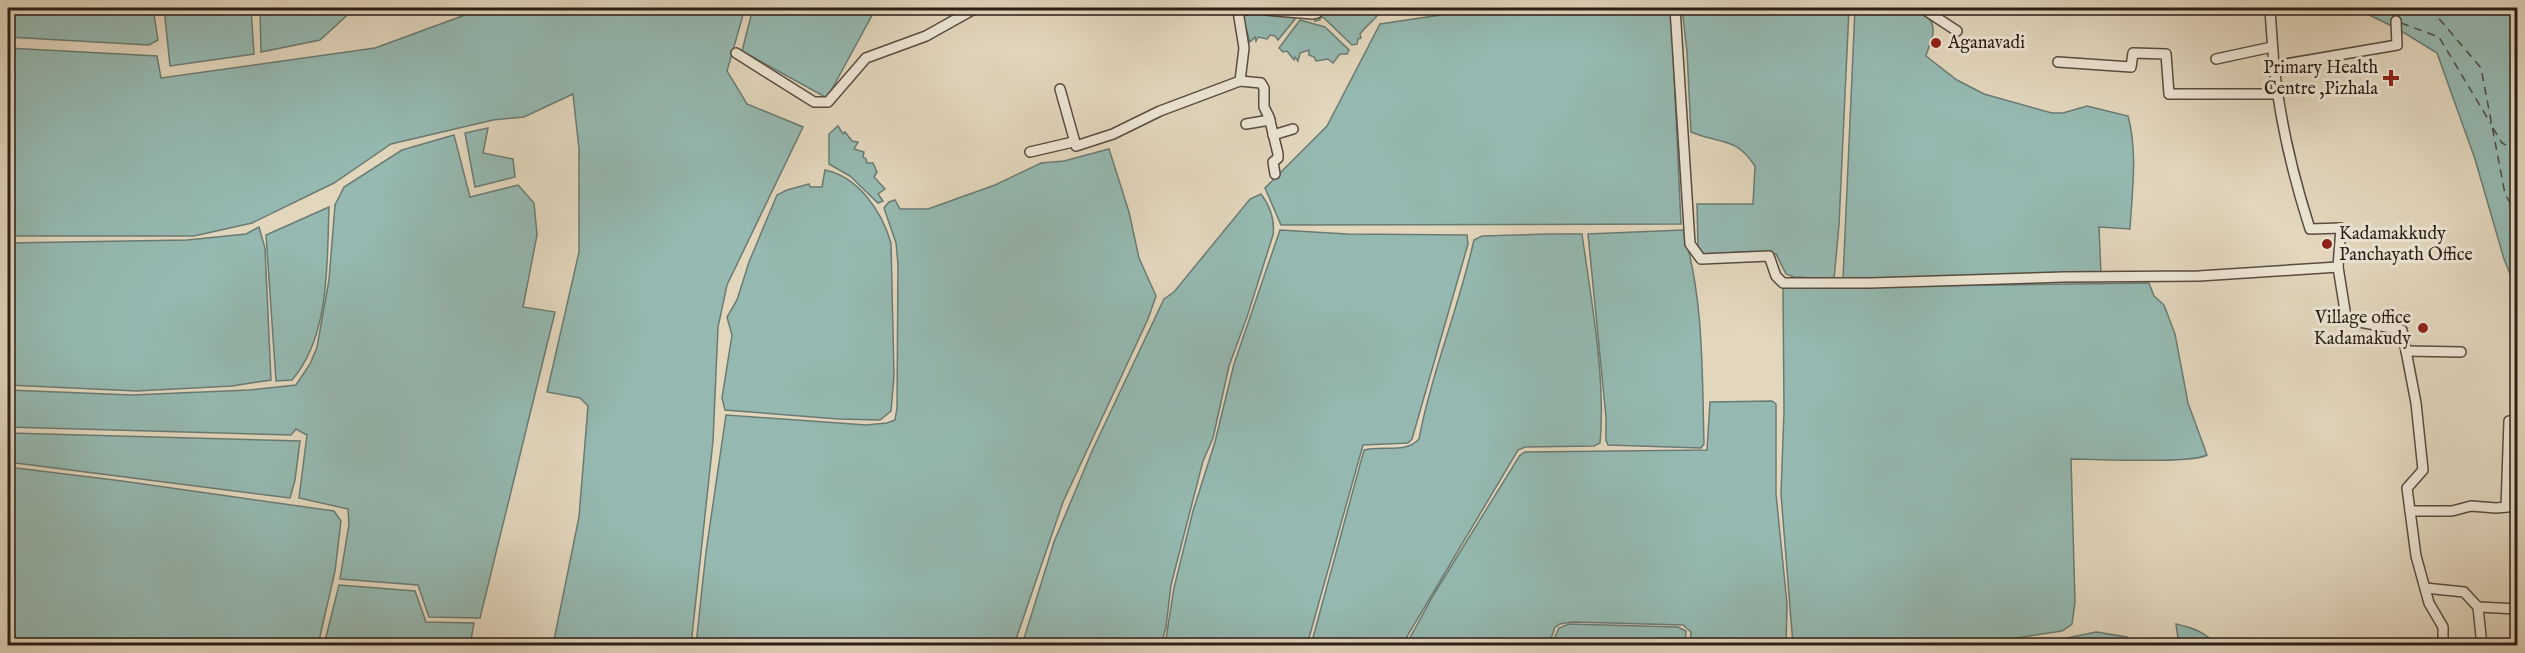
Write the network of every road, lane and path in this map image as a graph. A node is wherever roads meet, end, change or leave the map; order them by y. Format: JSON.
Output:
{"nodes":[{"id":1,"x":976,"y":8,"type":"edge"},
{"id":2,"x":1317,"y":8,"type":"edge"},
{"id":3,"x":1675,"y":8,"type":"edge"},
{"id":4,"x":1922,"y":8,"type":"edge"},
{"id":5,"x":2270,"y":10,"type":"dead end"},
{"id":6,"x":1237,"y":12,"type":"edge"},
{"id":7,"x":2396,"y":21,"type":"dead end"},
{"id":8,"x":1957,"y":30,"type":"dead end"},
{"id":9,"x":2272,"y":47,"type":"junction"},
{"id":10,"x":736,"y":53,"type":"dead end"},
{"id":11,"x":2216,"y":59,"type":"dead end"},
{"id":12,"x":2058,"y":62,"type":"dead end"},
{"id":13,"x":2274,"y":66,"type":"junction"},
{"id":14,"x":1240,"y":81,"type":"junction"},
{"id":15,"x":1060,"y":89,"type":"dead end"},
{"id":16,"x":2277,"y":94,"type":"junction"},
{"id":17,"x":1270,"y":120,"type":"junction"},
{"id":18,"x":1246,"y":124,"type":"dead end"},
{"id":19,"x":1293,"y":129,"type":"dead end"},
{"id":20,"x":1273,"y":135,"type":"junction"},
{"id":21,"x":1073,"y":142,"type":"junction"},
{"id":22,"x":1030,"y":152,"type":"dead end"},
{"id":23,"x":1275,"y":174,"type":"dead end"},
{"id":24,"x":2338,"y":267,"type":"junction"},
{"id":25,"x":2406,"y":351,"type":"junction"},
{"id":26,"x":2461,"y":352,"type":"dead end"},
{"id":27,"x":2509,"y":421,"type":"dead end"},
{"id":28,"x":2513,"y":506,"type":"edge"},
{"id":29,"x":2410,"y":511,"type":"junction"},
{"id":30,"x":2425,"y":588,"type":"junction"},
{"id":31,"x":2478,"y":607,"type":"junction"},
{"id":32,"x":2517,"y":609,"type":"edge"},
{"id":33,"x":2443,"y":645,"type":"edge"},
{"id":34,"x":2482,"y":645,"type":"edge"}],
"edges":[{"from":1,"to":10,"type":"street"},
{"from":2,"to":6,"type":"street"},
{"from":3,"to":24,"type":"street"},
{"from":4,"to":8,"type":"street"},
{"from":5,"to":9,"type":"street"},
{"from":6,"to":14,"type":"street"},
{"from":7,"to":13,"type":"street"},
{"from":9,"to":11,"type":"street"},
{"from":9,"to":13,"type":"street"},
{"from":12,"to":16,"type":"street"},
{"from":13,"to":16,"type":"street"},
{"from":14,"to":17,"type":"street"},
{"from":14,"to":21,"type":"street"},
{"from":15,"to":21,"type":"street"},
{"from":16,"to":24,"type":"street"},
{"from":17,"to":18,"type":"street"},
{"from":17,"to":20,"type":"street"},
{"from":19,"to":20,"type":"street"},
{"from":20,"to":23,"type":"street"},
{"from":21,"to":22,"type":"street"},
{"from":24,"to":25,"type":"street"},
{"from":25,"to":26,"type":"street"},
{"from":25,"to":29,"type":"street"},
{"from":27,"to":28,"type":"street"},
{"from":28,"to":29,"type":"street"},
{"from":29,"to":30,"type":"street"},
{"from":30,"to":31,"type":"street"},
{"from":30,"to":33,"type":"street"},
{"from":31,"to":32,"type":"street"},
{"from":31,"to":34,"type":"street"}]}
